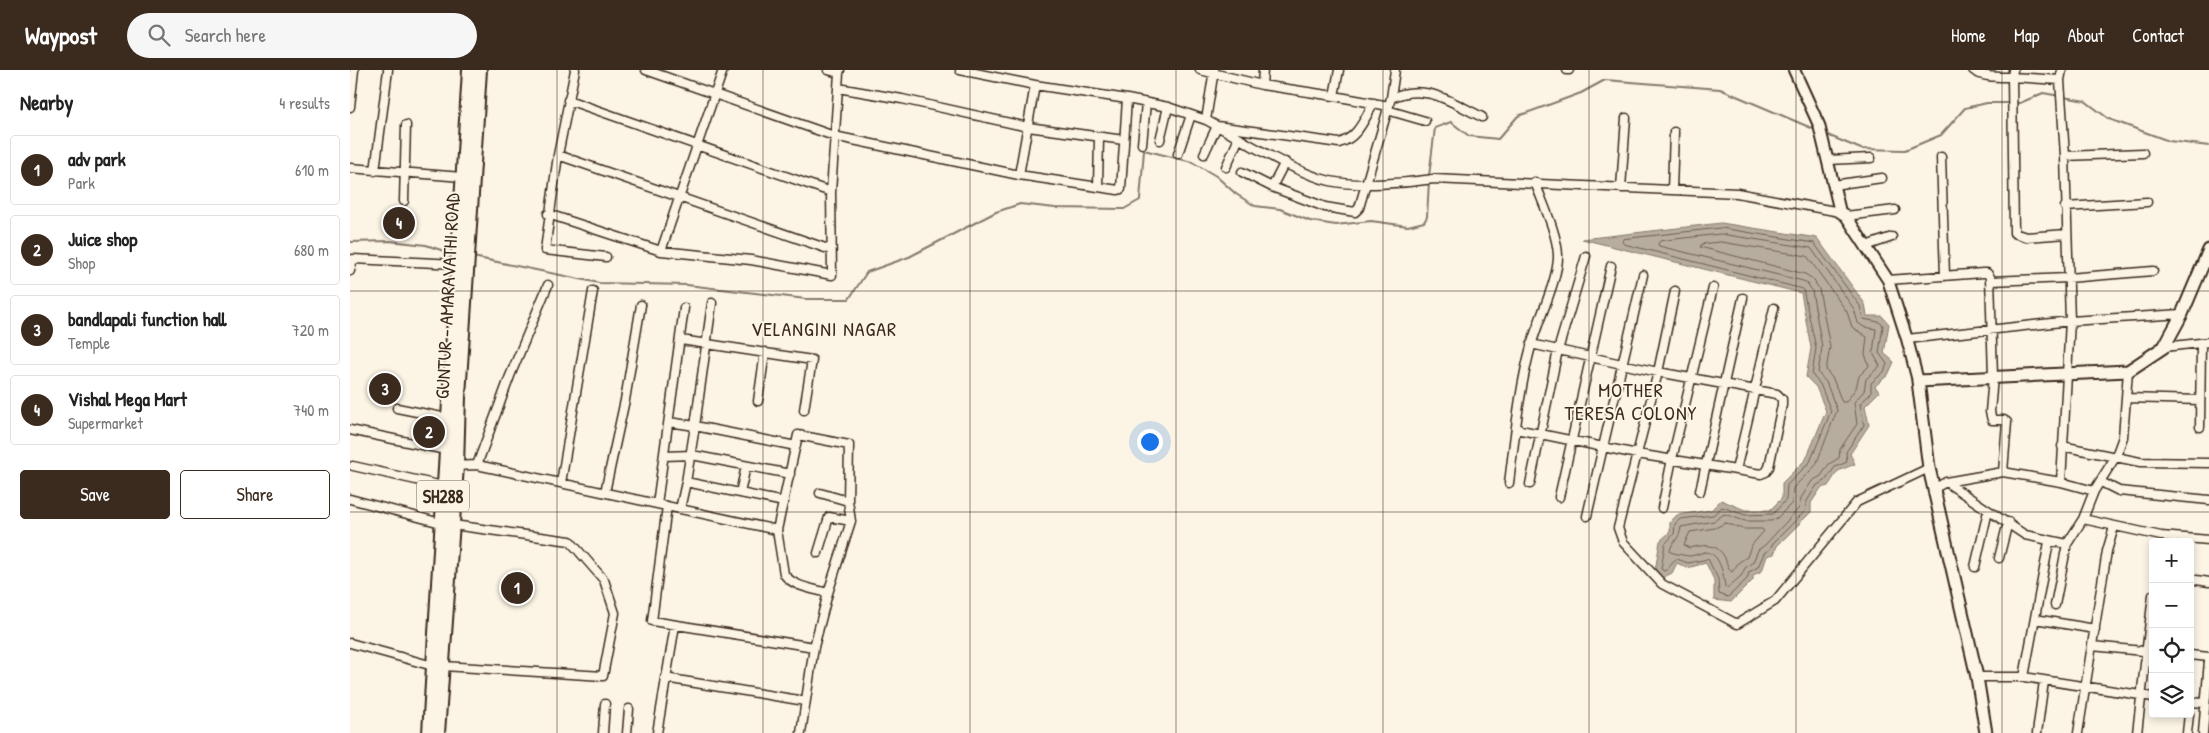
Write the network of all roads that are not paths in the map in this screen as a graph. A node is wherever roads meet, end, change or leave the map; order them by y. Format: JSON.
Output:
{"nodes":[{"id":1,"x":354,"y":70,"type":"edge"},
{"id":2,"x":388,"y":70,"type":"edge"},
{"id":3,"x":469,"y":70,"type":"edge"},
{"id":4,"x":480,"y":70,"type":"edge"},
{"id":5,"x":575,"y":70,"type":"edge"},
{"id":6,"x":646,"y":70,"type":"edge"},
{"id":7,"x":722,"y":70,"type":"edge"},
{"id":8,"x":828,"y":70,"type":"edge"},
{"id":9,"x":960,"y":70,"type":"edge"},
{"id":10,"x":1200,"y":70,"type":"edge"},
{"id":11,"x":1263,"y":70,"type":"edge"},
{"id":12,"x":1339,"y":70,"type":"edge"},
{"id":13,"x":1395,"y":70,"type":"edge"},
{"id":14,"x":1794,"y":70,"type":"edge"},
{"id":15,"x":1973,"y":70,"type":"edge"},
{"id":16,"x":2062,"y":70,"type":"edge"},
{"id":17,"x":839,"y":72,"type":"edge"},
{"id":18,"x":1213,"y":72,"type":"edge"},
{"id":19,"x":2012,"y":74,"type":"edge"},
{"id":20,"x":2060,"y":80,"type":"junction"},
{"id":21,"x":1262,"y":84,"type":"junction"},
{"id":22,"x":1035,"y":85,"type":"junction"},
{"id":23,"x":838,"y":88,"type":"junction"},
{"id":24,"x":715,"y":93,"type":"junction"},
{"id":25,"x":1334,"y":96,"type":"junction"},
{"id":26,"x":1126,"y":98,"type":"junction"},
{"id":27,"x":568,"y":100,"type":"junction"},
{"id":28,"x":1146,"y":103,"type":"junction"},
{"id":29,"x":1374,"y":103,"type":"junction"},
{"id":30,"x":1389,"y":105,"type":"junction"},
{"id":31,"x":350,"y":107,"type":"edge"},
{"id":32,"x":1168,"y":108,"type":"junction"},
{"id":33,"x":1191,"y":115,"type":"junction"},
{"id":34,"x":1482,"y":117,"type":"dead end"},
{"id":35,"x":1626,"y":118,"type":"dead end"},
{"id":36,"x":1206,"y":120,"type":"junction"},
{"id":37,"x":1426,"y":121,"type":"dead end"},
{"id":38,"x":406,"y":125,"type":"dead end"},
{"id":39,"x":1217,"y":126,"type":"junction"},
{"id":40,"x":1028,"y":127,"type":"junction"},
{"id":41,"x":1674,"y":132,"type":"dead end"},
{"id":42,"x":834,"y":136,"type":"junction"},
{"id":43,"x":1099,"y":137,"type":"junction"},
{"id":44,"x":1240,"y":138,"type":"junction"},
{"id":45,"x":1124,"y":140,"type":"junction"},
{"id":46,"x":1160,"y":140,"type":"dead end"},
{"id":47,"x":696,"y":144,"type":"junction"},
{"id":48,"x":1142,"y":144,"type":"dead end"},
{"id":49,"x":2143,"y":153,"type":"dead end"},
{"id":50,"x":1178,"y":154,"type":"dead end"},
{"id":51,"x":1204,"y":154,"type":"dead end"},
{"id":52,"x":558,"y":155,"type":"junction"},
{"id":53,"x":2066,"y":156,"type":"junction"},
{"id":54,"x":1942,"y":157,"type":"dead end"},
{"id":55,"x":1871,"y":158,"type":"dead end"},
{"id":56,"x":1828,"y":160,"type":"junction"},
{"id":57,"x":1285,"y":162,"type":"junction"},
{"id":58,"x":1226,"y":167,"type":"dead end"},
{"id":59,"x":350,"y":168,"type":"edge"},
{"id":60,"x":375,"y":171,"type":"junction"},
{"id":61,"x":405,"y":172,"type":"junction"},
{"id":62,"x":1242,"y":172,"type":"dead end"},
{"id":63,"x":1019,"y":175,"type":"junction"},
{"id":64,"x":462,"y":177,"type":"junction"},
{"id":65,"x":1882,"y":178,"type":"dead end"},
{"id":66,"x":1366,"y":182,"type":"junction"},
{"id":67,"x":1535,"y":182,"type":"junction"},
{"id":68,"x":1832,"y":185,"type":"junction"},
{"id":69,"x":1098,"y":187,"type":"junction"},
{"id":70,"x":1272,"y":187,"type":"junction"},
{"id":71,"x":1621,"y":188,"type":"junction"},
{"id":72,"x":1672,"y":190,"type":"junction"},
{"id":73,"x":831,"y":192,"type":"junction"},
{"id":74,"x":678,"y":198,"type":"junction"},
{"id":75,"x":404,"y":201,"type":"dead end"},
{"id":76,"x":2147,"y":202,"type":"dead end"},
{"id":77,"x":2066,"y":207,"type":"junction"},
{"id":78,"x":1895,"y":210,"type":"dead end"},
{"id":79,"x":548,"y":214,"type":"junction"},
{"id":80,"x":1843,"y":214,"type":"junction"},
{"id":81,"x":2067,"y":234,"type":"junction"},
{"id":82,"x":1892,"y":237,"type":"dead end"},
{"id":83,"x":1866,"y":246,"type":"junction"},
{"id":84,"x":831,"y":250,"type":"junction"},
{"id":85,"x":2209,"y":250,"type":"edge"},
{"id":86,"x":661,"y":251,"type":"junction"},
{"id":87,"x":1586,"y":256,"type":"dead end"},
{"id":88,"x":461,"y":257,"type":"junction"},
{"id":89,"x":606,"y":257,"type":"dead end"},
{"id":90,"x":1611,"y":266,"type":"dead end"},
{"id":91,"x":350,"y":271,"type":"edge"},
{"id":92,"x":2153,"y":271,"type":"dead end"},
{"id":93,"x":1643,"y":276,"type":"dead end"},
{"id":94,"x":1945,"y":276,"type":"junction"},
{"id":95,"x":2068,"y":278,"type":"junction"},
{"id":96,"x":1888,"y":280,"type":"junction"},
{"id":97,"x":1991,"y":281,"type":"junction"},
{"id":98,"x":548,"y":285,"type":"dead end"},
{"id":99,"x":1713,"y":288,"type":"dead end"},
{"id":100,"x":593,"y":291,"type":"dead end"},
{"id":101,"x":1675,"y":291,"type":"dead end"},
{"id":102,"x":1743,"y":298,"type":"dead end"},
{"id":103,"x":712,"y":303,"type":"dead end"},
{"id":104,"x":640,"y":305,"type":"dead end"},
{"id":105,"x":684,"y":308,"type":"dead end"},
{"id":106,"x":1774,"y":308,"type":"dead end"},
{"id":107,"x":2182,"y":314,"type":"junction"},
{"id":108,"x":2070,"y":321,"type":"junction"},
{"id":109,"x":1992,"y":330,"type":"junction"},
{"id":110,"x":1907,"y":339,"type":"junction"},
{"id":111,"x":681,"y":340,"type":"junction"},
{"id":112,"x":2205,"y":342,"type":"edge"},
{"id":113,"x":707,"y":344,"type":"junction"},
{"id":114,"x":1532,"y":344,"type":"junction"},
{"id":115,"x":2164,"y":347,"type":"junction"},
{"id":116,"x":1558,"y":350,"type":"junction"},
{"id":117,"x":764,"y":352,"type":"junction"},
{"id":118,"x":1590,"y":357,"type":"junction"},
{"id":119,"x":1621,"y":364,"type":"junction"},
{"id":120,"x":2128,"y":371,"type":"junction"},
{"id":121,"x":1658,"y":372,"type":"junction"},
{"id":122,"x":2068,"y":372,"type":"junction"},
{"id":123,"x":1993,"y":377,"type":"junction"},
{"id":124,"x":1692,"y":378,"type":"junction"},
{"id":125,"x":1918,"y":381,"type":"junction"},
{"id":126,"x":1723,"y":384,"type":"junction"},
{"id":127,"x":1755,"y":391,"type":"junction"},
{"id":128,"x":2126,"y":398,"type":"junction"},
{"id":129,"x":2200,"y":400,"type":"junction"},
{"id":130,"x":758,"y":401,"type":"dead end"},
{"id":131,"x":396,"y":408,"type":"dead end"},
{"id":132,"x":804,"y":410,"type":"dead end"},
{"id":133,"x":447,"y":418,"type":"junction"},
{"id":134,"x":669,"y":422,"type":"junction"},
{"id":135,"x":695,"y":426,"type":"junction"},
{"id":136,"x":2200,"y":427,"type":"dead end"},
{"id":137,"x":1516,"y":429,"type":"junction"},
{"id":138,"x":350,"y":430,"type":"edge"},
{"id":139,"x":1541,"y":434,"type":"junction"},
{"id":140,"x":1571,"y":440,"type":"junction"},
{"id":141,"x":796,"y":446,"type":"junction"},
{"id":142,"x":2062,"y":446,"type":"junction"},
{"id":143,"x":1603,"y":447,"type":"junction"},
{"id":144,"x":446,"y":450,"type":"junction"},
{"id":145,"x":1637,"y":454,"type":"junction"},
{"id":146,"x":692,"y":455,"type":"junction"},
{"id":147,"x":664,"y":456,"type":"junction"},
{"id":148,"x":2116,"y":456,"type":"junction"},
{"id":149,"x":1672,"y":459,"type":"junction"},
{"id":150,"x":2209,"y":463,"type":"edge"},
{"id":151,"x":477,"y":465,"type":"junction"},
{"id":152,"x":1706,"y":465,"type":"junction"},
{"id":153,"x":353,"y":466,"type":"dead end"},
{"id":154,"x":451,"y":466,"type":"junction"},
{"id":155,"x":746,"y":466,"type":"junction"},
{"id":156,"x":1929,"y":468,"type":"junction"},
{"id":157,"x":1736,"y":470,"type":"junction"},
{"id":158,"x":2003,"y":472,"type":"junction"},
{"id":159,"x":790,"y":474,"type":"junction"},
{"id":160,"x":686,"y":482,"type":"junction"},
{"id":161,"x":1946,"y":482,"type":"junction"},
{"id":162,"x":2061,"y":482,"type":"junction"},
{"id":163,"x":2101,"y":482,"type":"junction"},
{"id":164,"x":561,"y":483,"type":"junction"},
{"id":165,"x":1509,"y":483,"type":"dead end"},
{"id":166,"x":1530,"y":484,"type":"dead end"},
{"id":167,"x":443,"y":486,"type":"junction"},
{"id":168,"x":1935,"y":488,"type":"junction"},
{"id":169,"x":1700,"y":491,"type":"dead end"},
{"id":170,"x":2094,"y":491,"type":"junction"},
{"id":171,"x":605,"y":492,"type":"junction"},
{"id":172,"x":740,"y":493,"type":"junction"},
{"id":173,"x":820,"y":493,"type":"dead end"},
{"id":174,"x":1559,"y":497,"type":"dead end"},
{"id":175,"x":350,"y":499,"type":"edge"},
{"id":176,"x":2209,"y":500,"type":"edge"},
{"id":177,"x":848,"y":501,"type":"junction"},
{"id":178,"x":784,"y":502,"type":"junction"},
{"id":179,"x":657,"y":504,"type":"junction"},
{"id":180,"x":667,"y":506,"type":"junction"},
{"id":181,"x":1662,"y":508,"type":"dead end"},
{"id":182,"x":680,"y":509,"type":"junction"},
{"id":183,"x":1988,"y":511,"type":"junction"},
{"id":184,"x":1587,"y":516,"type":"dead end"},
{"id":185,"x":2083,"y":519,"type":"junction"},
{"id":186,"x":851,"y":521,"type":"junction"},
{"id":187,"x":2008,"y":522,"type":"junction"},
{"id":188,"x":447,"y":524,"type":"junction"},
{"id":189,"x":2114,"y":527,"type":"junction"},
{"id":190,"x":777,"y":530,"type":"junction"},
{"id":191,"x":2157,"y":538,"type":"edge"},
{"id":192,"x":2194,"y":540,"type":"edge"},
{"id":193,"x":2209,"y":540,"type":"edge"},
{"id":194,"x":2049,"y":542,"type":"junction"},
{"id":195,"x":2067,"y":544,"type":"junction"},
{"id":196,"x":818,"y":553,"type":"dead end"},
{"id":197,"x":1999,"y":558,"type":"dead end"},
{"id":198,"x":1975,"y":567,"type":"dead end"},
{"id":199,"x":2194,"y":580,"type":"edge"},
{"id":200,"x":2209,"y":582,"type":"edge"},
{"id":201,"x":828,"y":592,"type":"junction"},
{"id":202,"x":2055,"y":605,"type":"dead end"},
{"id":203,"x":2035,"y":620,"type":"junction"},
{"id":204,"x":675,"y":625,"type":"junction"},
{"id":205,"x":2095,"y":629,"type":"junction"},
{"id":206,"x":350,"y":643,"type":"edge"},
{"id":207,"x":2092,"y":646,"type":"junction"},
{"id":208,"x":814,"y":647,"type":"junction"},
{"id":209,"x":2149,"y":652,"type":"edge"},
{"id":210,"x":2194,"y":656,"type":"edge"},
{"id":211,"x":2209,"y":658,"type":"edge"},
{"id":212,"x":438,"y":666,"type":"junction"},
{"id":213,"x":1977,"y":677,"type":"junction"},
{"id":214,"x":2024,"y":677,"type":"junction"},
{"id":215,"x":665,"y":678,"type":"junction"},
{"id":216,"x":2044,"y":681,"type":"junction"},
{"id":217,"x":2085,"y":688,"type":"junction"},
{"id":218,"x":2142,"y":696,"type":"junction"},
{"id":219,"x":2149,"y":697,"type":"edge"},
{"id":220,"x":805,"y":700,"type":"junction"},
{"id":221,"x":2194,"y":702,"type":"edge"},
{"id":222,"x":2205,"y":703,"type":"junction"},
{"id":223,"x":606,"y":704,"type":"dead end"},
{"id":224,"x":629,"y":709,"type":"dead end"},
{"id":225,"x":2189,"y":718,"type":"edge"},
{"id":226,"x":429,"y":733,"type":"edge"},
{"id":227,"x":438,"y":733,"type":"edge"},
{"id":228,"x":603,"y":733,"type":"edge"},
{"id":229,"x":627,"y":733,"type":"edge"},
{"id":230,"x":657,"y":733,"type":"edge"},
{"id":231,"x":801,"y":733,"type":"edge"},
{"id":232,"x":1986,"y":733,"type":"edge"},
{"id":233,"x":2037,"y":733,"type":"edge"},
{"id":234,"x":2078,"y":733,"type":"edge"},
{"id":235,"x":2137,"y":733,"type":"edge"},
{"id":236,"x":2187,"y":733,"type":"edge"},
{"id":237,"x":2203,"y":733,"type":"edge"}],
"edges":[{"from":1,"to":31,"type":"street"},
{"from":2,"to":60,"type":"street"},
{"from":3,"to":64,"type":"main road","name":"GUNTUR - AMARAVATHI ROAD","number":"SH288"},
{"from":4,"to":88,"type":"main road","name":"GUNTUR - AMARAVATHI ROAD","number":"SH288"},
{"from":5,"to":27,"type":"street"},
{"from":6,"to":24,"type":"street"},
{"from":7,"to":24,"type":"street"},
{"from":8,"to":17,"type":"street"},
{"from":9,"to":22,"type":"street"},
{"from":10,"to":18,"type":"street"},
{"from":11,"to":21,"type":"street"},
{"from":12,"to":25,"type":"street"},
{"from":13,"to":30,"type":"street"},
{"from":14,"to":56,"type":"street"},
{"from":15,"to":19,"type":"street"},
{"from":16,"to":20,"type":"street"},
{"from":17,"to":23,"type":"street"},
{"from":18,"to":21,"type":"street"},
{"from":18,"to":36,"type":"street"},
{"from":19,"to":20,"type":"street"},
{"from":19,"to":81,"type":"street"},
{"from":20,"to":53,"type":"street"},
{"from":21,"to":25,"type":"street"},
{"from":22,"to":26,"type":"street"},
{"from":22,"to":40,"type":"street"},
{"from":23,"to":40,"type":"street"},
{"from":23,"to":42,"type":"street"},
{"from":24,"to":42,"type":"street"},
{"from":24,"to":47,"type":"street"},
{"from":25,"to":29,"type":"street"},
{"from":26,"to":28,"type":"street"},
{"from":26,"to":45,"type":"street"},
{"from":27,"to":47,"type":"street"},
{"from":27,"to":52,"type":"street"},
{"from":28,"to":32,"type":"street"},
{"from":28,"to":48,"type":"street"},
{"from":29,"to":30,"type":"street"},
{"from":29,"to":39,"type":"street"},
{"from":30,"to":34,"type":"street"},
{"from":30,"to":37,"type":"street"},
{"from":30,"to":66,"type":"street"},
{"from":32,"to":33,"type":"street"},
{"from":32,"to":46,"type":"street"},
{"from":33,"to":36,"type":"street"},
{"from":33,"to":50,"type":"street"},
{"from":35,"to":71,"type":"street"},
{"from":36,"to":39,"type":"street"},
{"from":38,"to":61,"type":"street"},
{"from":39,"to":44,"type":"street"},
{"from":39,"to":51,"type":"street"},
{"from":40,"to":43,"type":"street"},
{"from":40,"to":63,"type":"street"},
{"from":41,"to":72,"type":"street"},
{"from":42,"to":63,"type":"street"},
{"from":42,"to":73,"type":"street"},
{"from":43,"to":45,"type":"street"},
{"from":43,"to":69,"type":"street"},
{"from":44,"to":57,"type":"street"},
{"from":44,"to":58,"type":"street"},
{"from":45,"to":69,"type":"street"},
{"from":47,"to":73,"type":"street"},
{"from":47,"to":74,"type":"street"},
{"from":49,"to":53,"type":"street"},
{"from":52,"to":74,"type":"street"},
{"from":52,"to":79,"type":"street"},
{"from":53,"to":77,"type":"street"},
{"from":54,"to":94,"type":"street"},
{"from":55,"to":56,"type":"street"},
{"from":56,"to":68,"type":"street"},
{"from":57,"to":66,"type":"street"},
{"from":57,"to":70,"type":"street"},
{"from":59,"to":60,"type":"street"},
{"from":60,"to":61,"type":"street"},
{"from":61,"to":64,"type":"street"},
{"from":61,"to":75,"type":"street"},
{"from":62,"to":70,"type":"street"},
{"from":63,"to":69,"type":"street"},
{"from":64,"to":88,"type":"main road","name":"GUNTUR - AMARAVATHI ROAD","number":"SH288"},
{"from":65,"to":68,"type":"street"},
{"from":66,"to":67,"type":"street"},
{"from":66,"to":70,"type":"street"},
{"from":67,"to":71,"type":"street"},
{"from":67,"to":114,"type":"street"},
{"from":68,"to":80,"type":"street"},
{"from":71,"to":72,"type":"street"},
{"from":72,"to":80,"type":"street"},
{"from":73,"to":84,"type":"street"},
{"from":74,"to":84,"type":"street"},
{"from":74,"to":86,"type":"street"},
{"from":76,"to":77,"type":"street"},
{"from":77,"to":81,"type":"street"},
{"from":78,"to":80,"type":"street"},
{"from":79,"to":86,"type":"street"},
{"from":79,"to":89,"type":"street"},
{"from":80,"to":83,"type":"street"},
{"from":81,"to":95,"type":"street"},
{"from":82,"to":83,"type":"street"},
{"from":83,"to":96,"type":"street"},
{"from":84,"to":86,"type":"street"},
{"from":85,"to":107,"type":"main road"},
{"from":87,"to":116,"type":"street"},
{"from":88,"to":91,"type":"street"},
{"from":88,"to":133,"type":"main road","name":"GUNTUR - AMARAVATHI ROAD","number":"SH288"},
{"from":88,"to":154,"type":"main road","name":"GUNTUR - AMARAVATHI ROAD","number":"SH288"},
{"from":90,"to":118,"type":"street"},
{"from":92,"to":95,"type":"street"},
{"from":93,"to":119,"type":"street"},
{"from":94,"to":96,"type":"street"},
{"from":94,"to":97,"type":"street"},
{"from":95,"to":97,"type":"street"},
{"from":95,"to":108,"type":"street"},
{"from":96,"to":110,"type":"street"},
{"from":97,"to":109,"type":"street"},
{"from":98,"to":151,"type":"street"},
{"from":99,"to":124,"type":"street"},
{"from":100,"to":164,"type":"street"},
{"from":101,"to":121,"type":"street"},
{"from":102,"to":126,"type":"street"},
{"from":103,"to":113,"type":"street"},
{"from":104,"to":171,"type":"street"},
{"from":105,"to":111,"type":"street"},
{"from":106,"to":127,"type":"street"},
{"from":107,"to":108,"type":"street"},
{"from":107,"to":115,"type":"main road"},
{"from":108,"to":109,"type":"street"},
{"from":108,"to":122,"type":"street"},
{"from":109,"to":110,"type":"street"},
{"from":109,"to":123,"type":"street"},
{"from":110,"to":125,"type":"street"},
{"from":111,"to":113,"type":"street"},
{"from":111,"to":134,"type":"street"},
{"from":112,"to":115,"type":"street"},
{"from":112,"to":129,"type":"street"},
{"from":113,"to":117,"type":"street"},
{"from":113,"to":135,"type":"street"},
{"from":114,"to":116,"type":"street"},
{"from":114,"to":137,"type":"street"},
{"from":115,"to":120,"type":"main road"},
{"from":116,"to":118,"type":"street"},
{"from":116,"to":139,"type":"street"},
{"from":117,"to":130,"type":"street"},
{"from":117,"to":132,"type":"street"},
{"from":118,"to":119,"type":"street"},
{"from":118,"to":140,"type":"street"},
{"from":119,"to":121,"type":"street"},
{"from":119,"to":143,"type":"street"},
{"from":120,"to":122,"type":"main road"},
{"from":120,"to":128,"type":"street"},
{"from":121,"to":124,"type":"street"},
{"from":121,"to":145,"type":"street"},
{"from":122,"to":123,"type":"main road"},
{"from":122,"to":142,"type":"street"},
{"from":123,"to":125,"type":"main road"},
{"from":123,"to":158,"type":"street"},
{"from":124,"to":126,"type":"street"},
{"from":124,"to":149,"type":"street"},
{"from":125,"to":156,"type":"main road"},
{"from":126,"to":127,"type":"street"},
{"from":126,"to":152,"type":"street"},
{"from":127,"to":157,"type":"street"},
{"from":127,"to":157,"type":"street"},
{"from":128,"to":129,"type":"street"},
{"from":128,"to":148,"type":"street"},
{"from":129,"to":136,"type":"street"},
{"from":131,"to":133,"type":"street"},
{"from":133,"to":144,"type":"main road","name":"GUNTUR - AMARAVATHI ROAD","number":"SH288"},
{"from":134,"to":135,"type":"street"},
{"from":134,"to":147,"type":"street"},
{"from":135,"to":141,"type":"street"},
{"from":135,"to":146,"type":"street"},
{"from":137,"to":139,"type":"street"},
{"from":137,"to":165,"type":"street"},
{"from":138,"to":144,"type":"street"},
{"from":139,"to":140,"type":"street"},
{"from":139,"to":166,"type":"street"},
{"from":140,"to":143,"type":"street"},
{"from":140,"to":174,"type":"street"},
{"from":141,"to":159,"type":"street"},
{"from":141,"to":177,"type":"street"},
{"from":142,"to":148,"type":"street"},
{"from":142,"to":162,"type":"street"},
{"from":143,"to":145,"type":"street"},
{"from":143,"to":184,"type":"street"},
{"from":144,"to":154,"type":"main road","name":"GUNTUR - AMARAVATHI ROAD","number":"SH288"},
{"from":145,"to":149,"type":"street"},
{"from":145,"to":156,"type":"street"},
{"from":146,"to":147,"type":"street"},
{"from":146,"to":155,"type":"street"},
{"from":146,"to":160,"type":"street"},
{"from":147,"to":179,"type":"street"},
{"from":148,"to":150,"type":"street"},
{"from":148,"to":163,"type":"street"},
{"from":149,"to":152,"type":"street"},
{"from":149,"to":181,"type":"street"},
{"from":151,"to":154,"type":"street"},
{"from":151,"to":164,"type":"street"},
{"from":152,"to":157,"type":"street"},
{"from":152,"to":169,"type":"street"},
{"from":153,"to":167,"type":"street"},
{"from":154,"to":167,"type":"main road","name":"GUNTUR - AMARAVATHI ROAD","number":"SH288"},
{"from":154,"to":188,"type":"main road","name":"GUNTUR - AMARAVATHI ROAD","number":"SH288"},
{"from":155,"to":159,"type":"street"},
{"from":155,"to":172,"type":"street"},
{"from":156,"to":168,"type":"main road"},
{"from":158,"to":161,"type":"street"},
{"from":158,"to":162,"type":"street"},
{"from":159,"to":178,"type":"street"},
{"from":160,"to":172,"type":"street"},
{"from":160,"to":182,"type":"street"},
{"from":161,"to":168,"type":"street"},
{"from":161,"to":183,"type":"street"},
{"from":162,"to":170,"type":"street"},
{"from":163,"to":170,"type":"street"},
{"from":163,"to":176,"type":"street"},
{"from":164,"to":171,"type":"street"},
{"from":167,"to":188,"type":"main road","name":"GUNTUR - AMARAVATHI ROAD","number":"SH288"},
{"from":168,"to":213,"type":"main road"},
{"from":170,"to":185,"type":"street"},
{"from":171,"to":179,"type":"street"},
{"from":172,"to":178,"type":"street"},
{"from":173,"to":177,"type":"street"},
{"from":175,"to":188,"type":"street"},
{"from":177,"to":186,"type":"street"},
{"from":178,"to":190,"type":"street"},
{"from":179,"to":180,"type":"street"},
{"from":180,"to":182,"type":"street"},
{"from":180,"to":204,"type":"street"},
{"from":182,"to":190,"type":"street"},
{"from":183,"to":187,"type":"street"},
{"from":183,"to":198,"type":"street"},
{"from":185,"to":189,"type":"street"},
{"from":185,"to":195,"type":"street"},
{"from":186,"to":196,"type":"street"},
{"from":186,"to":201,"type":"street"},
{"from":187,"to":194,"type":"street"},
{"from":187,"to":197,"type":"street"},
{"from":188,"to":212,"type":"main road","name":"GUNTUR - AMARAVATHI ROAD","number":"SH288"},
{"from":188,"to":212,"type":"street"},
{"from":189,"to":191,"type":"street"},
{"from":189,"to":205,"type":"street"},
{"from":190,"to":201,"type":"street"},
{"from":192,"to":193,"type":"street"},
{"from":194,"to":195,"type":"street"},
{"from":194,"to":203,"type":"street"},
{"from":195,"to":202,"type":"street"},
{"from":199,"to":200,"type":"street"},
{"from":201,"to":208,"type":"street"},
{"from":203,"to":205,"type":"street"},
{"from":203,"to":214,"type":"street"},
{"from":204,"to":208,"type":"street"},
{"from":204,"to":215,"type":"street"},
{"from":205,"to":207,"type":"street"},
{"from":206,"to":212,"type":"street"},
{"from":207,"to":209,"type":"street"},
{"from":207,"to":217,"type":"street"},
{"from":208,"to":220,"type":"street"},
{"from":209,"to":218,"type":"street"},
{"from":210,"to":211,"type":"street"},
{"from":211,"to":222,"type":"street"},
{"from":212,"to":226,"type":"main road","name":"GUNTUR - AMARAVATHI ROAD","number":"SH288"},
{"from":212,"to":227,"type":"main road","name":"GUNTUR - AMARAVATHI ROAD","number":"SH288"},
{"from":213,"to":214,"type":"street"},
{"from":213,"to":232,"type":"main road"},
{"from":214,"to":216,"type":"street"},
{"from":215,"to":220,"type":"street"},
{"from":215,"to":230,"type":"street"},
{"from":216,"to":217,"type":"street"},
{"from":216,"to":233,"type":"street"},
{"from":217,"to":218,"type":"street"},
{"from":217,"to":234,"type":"street"},
{"from":218,"to":219,"type":"street"},
{"from":218,"to":235,"type":"street"},
{"from":220,"to":231,"type":"street"},
{"from":221,"to":222,"type":"street"},
{"from":222,"to":237,"type":"street"},
{"from":223,"to":228,"type":"street"},
{"from":224,"to":229,"type":"street"},
{"from":225,"to":236,"type":"street"}]}
